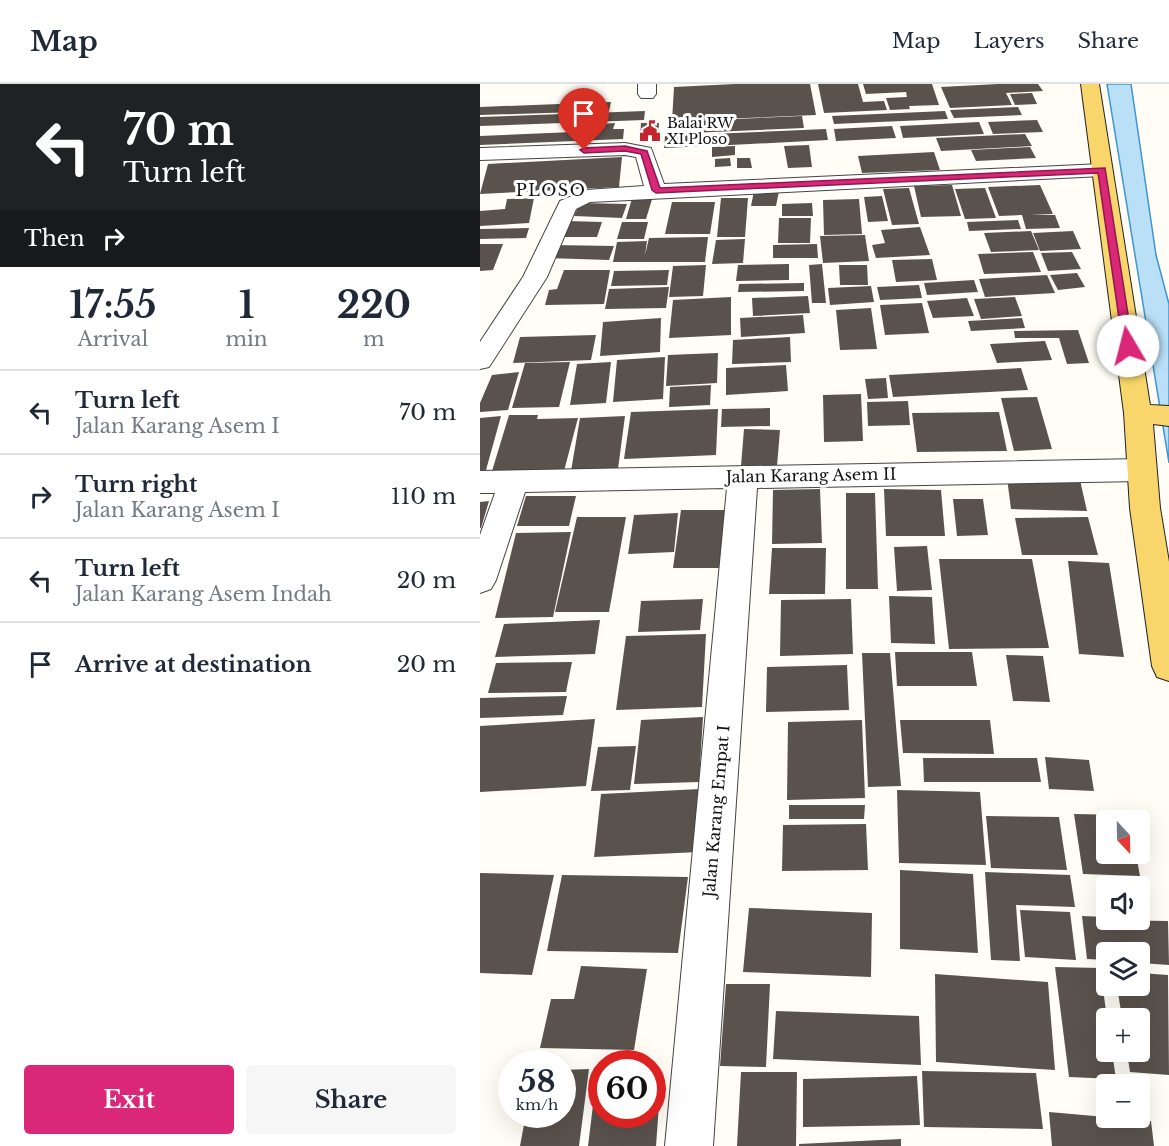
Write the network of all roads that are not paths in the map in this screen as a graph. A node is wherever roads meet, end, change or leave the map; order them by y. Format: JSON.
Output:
{"nodes":[{"id":1,"x":1090,"y":84,"type":"edge"},
{"id":2,"x":480,"y":154,"type":"edge"},
{"id":3,"x":1102,"y":170,"type":"junction"},
{"id":4,"x":656,"y":190,"type":"junction"},
{"id":5,"x":480,"y":361,"type":"edge"},
{"id":6,"x":1152,"y":414,"type":"edge"},
{"id":7,"x":1142,"y":470,"type":"junction"},
{"id":8,"x":743,"y":476,"type":"junction"},
{"id":9,"x":514,"y":480,"type":"junction"},
{"id":10,"x":480,"y":482,"type":"edge"},
{"id":11,"x":480,"y":580,"type":"edge"},
{"id":12,"x":1169,"y":666,"type":"edge"},
{"id":13,"x":688,"y":1146,"type":"edge"}],
"edges":[{"from":1,"to":3,"type":"main road"},
{"from":2,"to":4,"type":"street"},
{"from":3,"to":4,"type":"street"},
{"from":3,"to":6,"type":"main road"},
{"from":4,"to":5,"type":"street"},
{"from":6,"to":7,"type":"main road"},
{"from":7,"to":8,"type":"street","name":"Jalan Karang Asem II"},
{"from":7,"to":12,"type":"main road"},
{"from":8,"to":9,"type":"street","name":"Jalan Karang Asem II"},
{"from":8,"to":13,"type":"street","name":"Jalan Karang Empat I"},
{"from":9,"to":10,"type":"street","name":"Jalan Karang Asem II"},
{"from":9,"to":11,"type":"street"}]}
